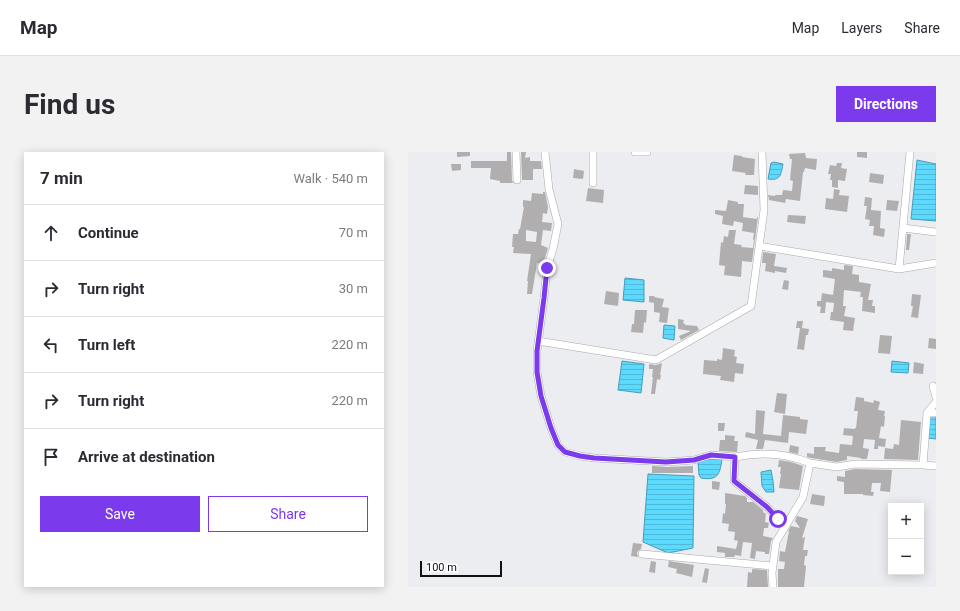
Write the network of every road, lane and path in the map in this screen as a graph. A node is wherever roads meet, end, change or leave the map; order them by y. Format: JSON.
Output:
{"nodes":[{"id":1,"x":516,"y":152,"type":"edge"},
{"id":2,"x":545,"y":152,"type":"edge"},
{"id":3,"x":593,"y":152,"type":"edge"},
{"id":4,"x":635,"y":152,"type":"edge"},
{"id":5,"x":647,"y":152,"type":"edge"},
{"id":6,"x":762,"y":152,"type":"edge"},
{"id":7,"x":910,"y":152,"type":"edge"},
{"id":8,"x":517,"y":180,"type":"dead end"},
{"id":9,"x":593,"y":183,"type":"dead end"},
{"id":10,"x":903,"y":228,"type":"junction"},
{"id":11,"x":936,"y":232,"type":"edge"},
{"id":12,"x":759,"y":246,"type":"junction"},
{"id":13,"x":936,"y":263,"type":"edge"},
{"id":14,"x":899,"y":269,"type":"junction"},
{"id":15,"x":538,"y":340,"type":"junction"},
{"id":16,"x":933,"y":386,"type":"dead end"},
{"id":17,"x":936,"y":397,"type":"edge"},
{"id":18,"x":936,"y":402,"type":"edge"},
{"id":19,"x":927,"y":413,"type":"junction"},
{"id":20,"x":936,"y":413,"type":"edge"},
{"id":21,"x":735,"y":457,"type":"junction"},
{"id":22,"x":810,"y":462,"type":"junction"},
{"id":23,"x":923,"y":465,"type":"junction"},
{"id":24,"x":936,"y":466,"type":"edge"},
{"id":25,"x":786,"y":525,"type":"junction"},
{"id":26,"x":642,"y":554,"type":"dead end"},
{"id":27,"x":773,"y":566,"type":"junction"},
{"id":28,"x":773,"y":587,"type":"edge"}],
"edges":[{"from":1,"to":8,"type":"street"},
{"from":2,"to":15,"type":"street"},
{"from":3,"to":9,"type":"street"},
{"from":4,"to":5,"type":"street"},
{"from":6,"to":12,"type":"street"},
{"from":7,"to":10,"type":"street"},
{"from":10,"to":11,"type":"street"},
{"from":10,"to":14,"type":"street"},
{"from":12,"to":14,"type":"street"},
{"from":12,"to":15,"type":"street"},
{"from":13,"to":14,"type":"street"},
{"from":15,"to":21,"type":"street"},
{"from":16,"to":17,"type":"street"},
{"from":18,"to":19,"type":"street"},
{"from":19,"to":20,"type":"street"},
{"from":19,"to":23,"type":"street"},
{"from":21,"to":22,"type":"street"},
{"from":21,"to":25,"type":"street"},
{"from":22,"to":23,"type":"street"},
{"from":22,"to":25,"type":"street"},
{"from":23,"to":24,"type":"street"},
{"from":25,"to":27,"type":"street"},
{"from":26,"to":27,"type":"street"},
{"from":27,"to":28,"type":"street"}]}
